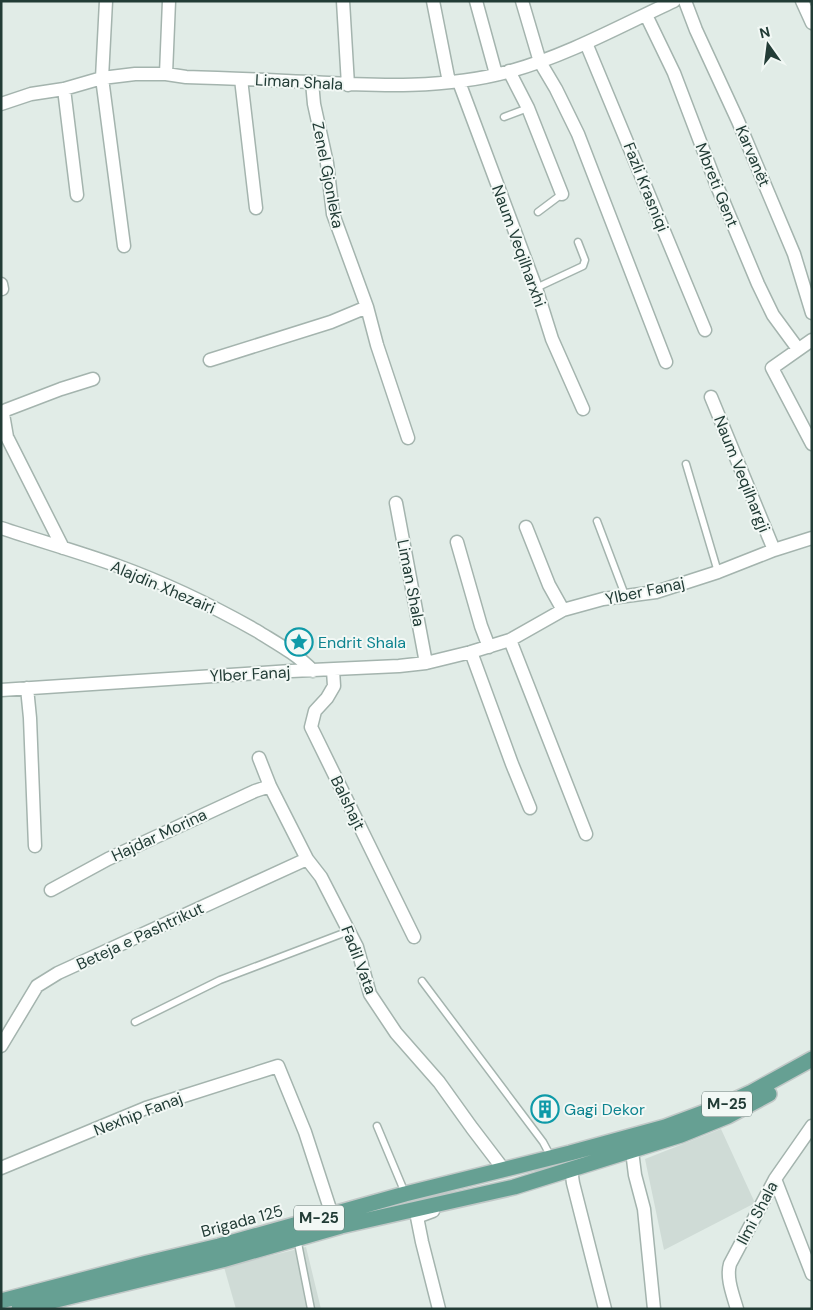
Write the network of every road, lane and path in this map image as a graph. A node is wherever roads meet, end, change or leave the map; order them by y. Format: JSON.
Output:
{"nodes":[{"id":1,"x":106,"y":1,"type":"edge"},
{"id":2,"x":169,"y":1,"type":"edge"},
{"id":3,"x":343,"y":1,"type":"edge"},
{"id":4,"x":433,"y":1,"type":"edge"},
{"id":5,"x":476,"y":1,"type":"edge"},
{"id":6,"x":522,"y":1,"type":"edge"},
{"id":7,"x":685,"y":1,"type":"edge"},
{"id":8,"x":802,"y":1,"type":"edge"},
{"id":9,"x":666,"y":3,"type":"edge"},
{"id":10,"x":646,"y":15,"type":"junction"},
{"id":11,"x":812,"y":24,"type":"edge"},
{"id":12,"x":586,"y":43,"type":"junction"},
{"id":13,"x":540,"y":62,"type":"junction"},
{"id":14,"x":503,"y":73,"type":"junction"},
{"id":15,"x":166,"y":74,"type":"junction"},
{"id":16,"x":102,"y":78,"type":"junction"},
{"id":17,"x":241,"y":79,"type":"junction"},
{"id":18,"x":312,"y":82,"type":"junction"},
{"id":19,"x":454,"y":82,"type":"junction"},
{"id":20,"x":348,"y":85,"type":"junction"},
{"id":21,"x":64,"y":89,"type":"junction"},
{"id":22,"x":1,"y":104,"type":"edge"},
{"id":23,"x":528,"y":108,"type":"junction"},
{"id":24,"x":504,"y":117,"type":"dead end"},
{"id":25,"x":562,"y":194,"type":"joint"},
{"id":26,"x":77,"y":195,"type":"dead end"},
{"id":27,"x":256,"y":208,"type":"dead end"},
{"id":28,"x":538,"y":212,"type":"dead end"},
{"id":29,"x":578,"y":242,"type":"dead end"},
{"id":30,"x":124,"y":246,"type":"dead end"},
{"id":31,"x":536,"y":288,"type":"junction"},
{"id":32,"x":367,"y":307,"type":"junction"},
{"id":33,"x":812,"y":313,"type":"edge"},
{"id":34,"x":705,"y":330,"type":"dead end"},
{"id":35,"x":812,"y":340,"type":"edge"},
{"id":36,"x":798,"y":350,"type":"junction"},
{"id":37,"x":210,"y":360,"type":"dead end"},
{"id":38,"x":666,"y":362,"type":"dead end"},
{"id":39,"x":93,"y":379,"type":"dead end"},
{"id":40,"x":711,"y":397,"type":"dead end"},
{"id":41,"x":583,"y":409,"type":"dead end"},
{"id":42,"x":408,"y":438,"type":"dead end"},
{"id":43,"x":812,"y":444,"type":"edge"},
{"id":44,"x":686,"y":464,"type":"dead end"},
{"id":45,"x":396,"y":503,"type":"dead end"},
{"id":46,"x":597,"y":521,"type":"dead end"},
{"id":47,"x":526,"y":527,"type":"dead end"},
{"id":48,"x":1,"y":528,"type":"edge"},
{"id":49,"x":812,"y":538,"type":"edge"},
{"id":50,"x":457,"y":542,"type":"dead end"},
{"id":51,"x":63,"y":548,"type":"junction"},
{"id":52,"x":774,"y":550,"type":"junction"},
{"id":53,"x":718,"y":572,"type":"junction"},
{"id":54,"x":625,"y":596,"type":"junction"},
{"id":55,"x":563,"y":610,"type":"junction"},
{"id":56,"x":510,"y":640,"type":"junction"},
{"id":57,"x":489,"y":647,"type":"junction"},
{"id":58,"x":471,"y":652,"type":"junction"},
{"id":59,"x":426,"y":663,"type":"junction"},
{"id":60,"x":312,"y":670,"type":"junction"},
{"id":61,"x":333,"y":670,"type":"junction"},
{"id":62,"x":28,"y":688,"type":"junction"},
{"id":63,"x":1,"y":690,"type":"edge"},
{"id":64,"x":259,"y":758,"type":"dead end"},
{"id":65,"x":270,"y":786,"type":"junction"},
{"id":66,"x":530,"y":808,"type":"dead end"},
{"id":67,"x":586,"y":834,"type":"dead end"},
{"id":68,"x":35,"y":846,"type":"dead end"},
{"id":69,"x":307,"y":859,"type":"junction"},
{"id":70,"x":51,"y":890,"type":"dead end"},
{"id":71,"x":349,"y":931,"type":"junction"},
{"id":72,"x":414,"y":937,"type":"dead end"},
{"id":73,"x":422,"y":981,"type":"dead end"},
{"id":74,"x":135,"y":1022,"type":"dead end"},
{"id":75,"x":1,"y":1046,"type":"edge"},
{"id":76,"x":812,"y":1059,"type":"edge"},
{"id":77,"x":812,"y":1071,"type":"edge"},
{"id":78,"x":377,"y":1126,"type":"dead end"},
{"id":79,"x":812,"y":1126,"type":"edge"},
{"id":80,"x":638,"y":1145,"type":"junction"},
{"id":81,"x":552,"y":1158,"type":"junction"},
{"id":82,"x":1,"y":1168,"type":"edge"},
{"id":83,"x":571,"y":1169,"type":"junction"},
{"id":84,"x":504,"y":1170,"type":"junction"},
{"id":85,"x":774,"y":1178,"type":"junction"},
{"id":86,"x":405,"y":1194,"type":"junction"},
{"id":87,"x":477,"y":1195,"type":"junction"},
{"id":88,"x":332,"y":1215,"type":"junction"},
{"id":89,"x":295,"y":1231,"type":"junction"},
{"id":90,"x":812,"y":1274,"type":"edge"},
{"id":91,"x":1,"y":1301,"type":"edge"},
{"id":92,"x":42,"y":1306,"type":"edge"},
{"id":93,"x":437,"y":1308,"type":"edge"},
{"id":94,"x":19,"y":1309,"type":"edge"},
{"id":95,"x":311,"y":1309,"type":"edge"},
{"id":96,"x":605,"y":1309,"type":"edge"},
{"id":97,"x":654,"y":1309,"type":"edge"},
{"id":98,"x":737,"y":1309,"type":"edge"}],
"edges":[{"from":1,"to":16,"type":"street"},
{"from":2,"to":15,"type":"street"},
{"from":3,"to":20,"type":"street"},
{"from":4,"to":19,"type":"street","name":"Naum Veqilharxhi"},
{"from":5,"to":14,"type":"street"},
{"from":6,"to":13,"type":"street"},
{"from":7,"to":33,"type":"street","name":"Karvanët"},
{"from":8,"to":11,"type":"street"},
{"from":9,"to":10,"type":"street","name":"Liman Shala"},
{"from":10,"to":12,"type":"street","name":"Liman Shala"},
{"from":10,"to":36,"type":"street","name":"Mbreti Gent"},
{"from":12,"to":13,"type":"street","name":"Liman Shala"},
{"from":12,"to":34,"type":"street","name":"Fazli Krasniqi"},
{"from":13,"to":14,"type":"street","name":"Liman Shala"},
{"from":13,"to":38,"type":"street"},
{"from":14,"to":19,"type":"street","name":"Liman Shala"},
{"from":14,"to":23,"type":"street"},
{"from":15,"to":16,"type":"street","name":"Liman Shala"},
{"from":15,"to":17,"type":"street","name":"Liman Shala"},
{"from":16,"to":21,"type":"street","name":"Liman Shala"},
{"from":16,"to":30,"type":"street"},
{"from":17,"to":18,"type":"street","name":"Liman Shala"},
{"from":17,"to":27,"type":"street"},
{"from":18,"to":20,"type":"street","name":"Liman Shala"},
{"from":18,"to":32,"type":"street","name":"Zenel Gjonleka"},
{"from":19,"to":20,"type":"street","name":"Liman Shala"},
{"from":19,"to":31,"type":"street","name":"Naum Veqilharxhi"},
{"from":21,"to":22,"type":"street","name":"Liman Shala"},
{"from":21,"to":26,"type":"street"},
{"from":23,"to":24,"type":"lane"},
{"from":23,"to":25,"type":"street"},
{"from":25,"to":28,"type":"lane"},
{"from":29,"to":31,"type":"lane"},
{"from":31,"to":41,"type":"street","name":"Naum Veqilharxhi"},
{"from":32,"to":37,"type":"street"},
{"from":32,"to":42,"type":"street","name":"Zenel Gjonleka"},
{"from":35,"to":36,"type":"street"},
{"from":36,"to":43,"type":"street"},
{"from":39,"to":51,"type":"street"},
{"from":40,"to":52,"type":"street","name":"Naum Veqilhargji"},
{"from":44,"to":53,"type":"lane"},
{"from":45,"to":59,"type":"street","name":"Liman Shala"},
{"from":46,"to":54,"type":"lane"},
{"from":47,"to":55,"type":"street"},
{"from":48,"to":51,"type":"street","name":"Alajdin Xhezairi"},
{"from":49,"to":52,"type":"street","name":"Ylber Fanaj"},
{"from":50,"to":57,"type":"street"},
{"from":51,"to":60,"type":"street","name":"Alajdin Xhezairi"},
{"from":52,"to":53,"type":"street","name":"Ylber Fanaj"},
{"from":53,"to":54,"type":"street","name":"Ylber Fanaj"},
{"from":54,"to":55,"type":"street","name":"Ylber Fanaj"},
{"from":55,"to":56,"type":"street","name":"Ylber Fanaj"},
{"from":56,"to":57,"type":"street","name":"Ylber Fanaj"},
{"from":56,"to":67,"type":"street"},
{"from":57,"to":58,"type":"street","name":"Ylber Fanaj"},
{"from":58,"to":59,"type":"street","name":"Ylber Fanaj"},
{"from":58,"to":66,"type":"street"},
{"from":59,"to":61,"type":"street","name":"Ylber Fanaj"},
{"from":60,"to":61,"type":"street","name":"Ylber Fanaj"},
{"from":60,"to":62,"type":"street","name":"Ylber Fanaj"},
{"from":61,"to":72,"type":"street","name":"Balshajt"},
{"from":62,"to":63,"type":"street","name":"Ylber Fanaj"},
{"from":62,"to":68,"type":"street"},
{"from":64,"to":65,"type":"street","name":"Fadil Vata"},
{"from":65,"to":69,"type":"street","name":"Fadil Vata"},
{"from":65,"to":70,"type":"street","name":"Hajdar Morina"},
{"from":69,"to":71,"type":"street","name":"Fadil Vata"},
{"from":69,"to":75,"type":"street","name":"Beteja e Pashtrikut"},
{"from":71,"to":74,"type":"lane"},
{"from":71,"to":84,"type":"street","name":"Fadil Vata"},
{"from":73,"to":81,"type":"lane"},
{"from":76,"to":80,"type":"main road","number":"M-25"},
{"from":77,"to":80,"type":"main road","number":"M-25"},
{"from":78,"to":86,"type":"lane"},
{"from":79,"to":85,"type":"street","name":"Ilmi Shala"},
{"from":80,"to":81,"type":"main road","name":"Brigada 125","number":"M-25"},
{"from":80,"to":83,"type":"main road","name":"Brigada 125","number":"M-25"},
{"from":80,"to":97,"type":"street"},
{"from":81,"to":84,"type":"main road","name":"Brigada 125","number":"M-25"},
{"from":82,"to":88,"type":"street","name":"Nexhip Fanaj"},
{"from":83,"to":87,"type":"main road","name":"Brigada 125","number":"M-25"},
{"from":83,"to":96,"type":"street"},
{"from":84,"to":86,"type":"main road","name":"Brigada 125","number":"M-25"},
{"from":85,"to":90,"type":"street"},
{"from":85,"to":98,"type":"street","name":"Ilmi Shala"},
{"from":86,"to":88,"type":"main road","name":"Brigada 125","number":"M-25"},
{"from":87,"to":89,"type":"main road","name":"Brigada 125","number":"M-25"},
{"from":87,"to":93,"type":"street"},
{"from":88,"to":89,"type":"main road","name":"Brigada 125","number":"M-25"},
{"from":89,"to":91,"type":"main road","name":"Brigada 125","number":"M-25"},
{"from":89,"to":92,"type":"main road","name":"Brigada 125","number":"M-25"},
{"from":89,"to":95,"type":"lane"},
{"from":92,"to":94,"type":"main road","name":"Brigada 125","number":"M-25"}]}
